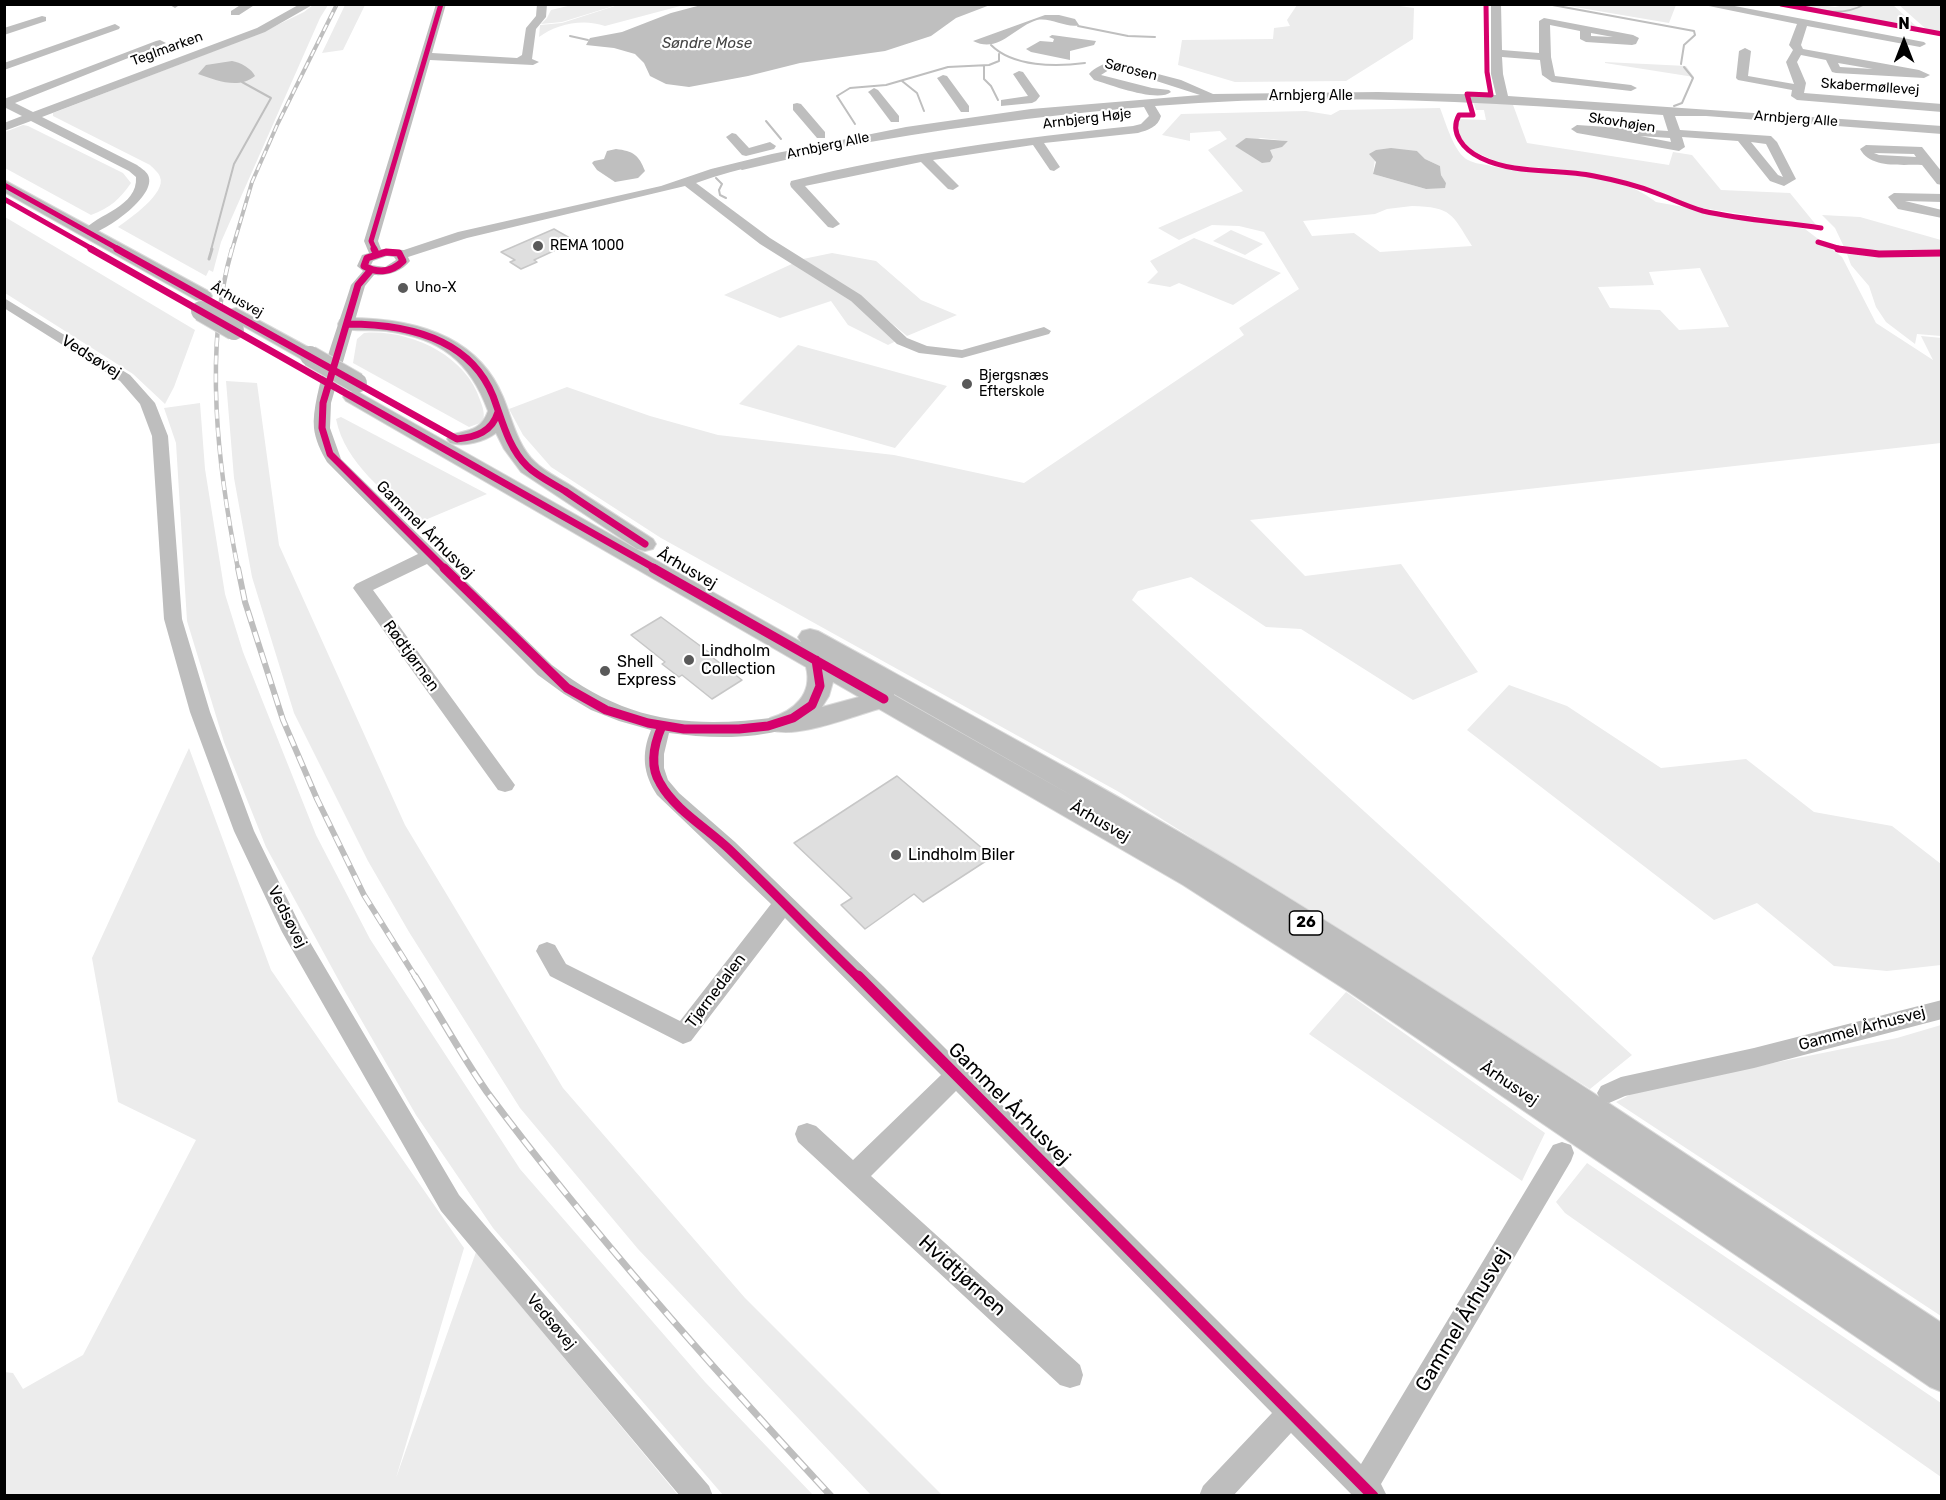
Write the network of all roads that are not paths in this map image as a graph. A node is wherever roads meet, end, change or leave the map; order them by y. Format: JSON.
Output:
{"nodes":[{"id":1,"x":251,"y":4,"type":"edge"},
{"id":2,"x":309,"y":4,"type":"edge"},
{"id":3,"x":441,"y":4,"type":"edge"},
{"id":4,"x":542,"y":4,"type":"edge"},
{"id":5,"x":1496,"y":4,"type":"edge"},
{"id":6,"x":1704,"y":4,"type":"edge"},
{"id":7,"x":235,"y":13,"type":"dead end"},
{"id":8,"x":42,"y":19,"type":"dead end"},
{"id":9,"x":1803,"y":22,"type":"junction"},
{"id":10,"x":115,"y":27,"type":"dead end"},
{"id":11,"x":1585,"y":29,"type":"dead end"},
{"id":12,"x":4,"y":32,"type":"edge"},
{"id":13,"x":160,"y":43,"type":"dead end"},
{"id":14,"x":1920,"y":44,"type":"dead end"},
{"id":15,"x":1745,"y":51,"type":"dead end"},
{"id":16,"x":1799,"y":51,"type":"junction"},
{"id":17,"x":1497,"y":53,"type":"junction"},
{"id":18,"x":426,"y":56,"type":"junction"},
{"id":19,"x":1545,"y":57,"type":"junction"},
{"id":20,"x":1830,"y":58,"type":"junction"},
{"id":21,"x":519,"y":61,"type":"junction"},
{"id":22,"x":533,"y":62,"type":"dead end"},
{"id":23,"x":4,"y":67,"type":"edge"},
{"id":24,"x":1019,"y":74,"type":"dead end"},
{"id":25,"x":943,"y":78,"type":"dead end"},
{"id":26,"x":1185,"y":86,"type":"junction"},
{"id":27,"x":1631,"y":88,"type":"dead end"},
{"id":28,"x":1798,"y":92,"type":"junction"},
{"id":29,"x":874,"y":93,"type":"dead end"},
{"id":30,"x":1210,"y":98,"type":"junction"},
{"id":31,"x":1503,"y":99,"type":"junction"},
{"id":32,"x":1148,"y":102,"type":"junction"},
{"id":33,"x":5,"y":103,"type":"edge"},
{"id":34,"x":995,"y":104,"type":"dead end"},
{"id":35,"x":797,"y":108,"type":"dead end"},
{"id":36,"x":1941,"y":108,"type":"edge"},
{"id":37,"x":964,"y":109,"type":"dead end"},
{"id":38,"x":1668,"y":112,"type":"junction"},
{"id":39,"x":33,"y":116,"type":"junction"},
{"id":40,"x":1801,"y":119,"type":"junction"},
{"id":41,"x":895,"y":120,"type":"dead end"},
{"id":42,"x":4,"y":127,"type":"edge"},
{"id":43,"x":1905,"y":127,"type":"junction"},
{"id":44,"x":1941,"y":130,"type":"edge"},
{"id":45,"x":1676,"y":134,"type":"junction"},
{"id":46,"x":732,"y":137,"type":"dead end"},
{"id":47,"x":1742,"y":138,"type":"dead end"},
{"id":48,"x":1036,"y":140,"type":"junction"},
{"id":49,"x":770,"y":146,"type":"junction"},
{"id":50,"x":1918,"y":150,"type":"junction"},
{"id":51,"x":779,"y":156,"type":"junction"},
{"id":52,"x":923,"y":157,"type":"junction"},
{"id":53,"x":1927,"y":161,"type":"junction"},
{"id":54,"x":1054,"y":167,"type":"dead end"},
{"id":55,"x":1941,"y":181,"type":"edge"},
{"id":56,"x":687,"y":182,"type":"junction"},
{"id":57,"x":4,"y":185,"type":"edge"},
{"id":58,"x":953,"y":186,"type":"dead end"},
{"id":59,"x":1941,"y":198,"type":"edge"},
{"id":60,"x":4,"y":199,"type":"edge"},
{"id":61,"x":127,"y":206,"type":"junction"},
{"id":62,"x":1941,"y":214,"type":"edge"},
{"id":63,"x":73,"y":223,"type":"junction"},
{"id":64,"x":833,"y":224,"type":"dead end"},
{"id":65,"x":89,"y":232,"type":"junction"},
{"id":66,"x":376,"y":254,"type":"junction"},
{"id":67,"x":402,"y":255,"type":"junction"},
{"id":68,"x":370,"y":270,"type":"junction"},
{"id":69,"x":4,"y":302,"type":"edge"},
{"id":70,"x":202,"y":303,"type":"junction"},
{"id":71,"x":347,"y":324,"type":"junction"},
{"id":72,"x":1044,"y":331,"type":"dead end"},
{"id":73,"x":355,"y":390,"type":"junction"},
{"id":74,"x":498,"y":412,"type":"junction"},
{"id":75,"x":457,"y":439,"type":"junction"},
{"id":76,"x":645,"y":544,"type":"junction"},
{"id":77,"x":431,"y":555,"type":"junction"},
{"id":78,"x":816,"y":660,"type":"junction"},
{"id":79,"x":884,"y":699,"type":"junction"},
{"id":80,"x":779,"y":724,"type":"junction"},
{"id":81,"x":662,"y":726,"type":"junction"},
{"id":82,"x":505,"y":785,"type":"dead end"},
{"id":83,"x":783,"y":905,"type":"junction"},
{"id":84,"x":547,"y":951,"type":"dead end"},
{"id":85,"x":1941,"y":1009,"type":"edge"},
{"id":86,"x":956,"y":1076,"type":"junction"},
{"id":87,"x":1609,"y":1093,"type":"dead end"},
{"id":88,"x":807,"y":1134,"type":"dead end"},
{"id":89,"x":1562,"y":1153,"type":"dead end"},
{"id":90,"x":853,"y":1177,"type":"junction"},
{"id":91,"x":1941,"y":1344,"type":"edge"},
{"id":92,"x":1941,"y":1375,"type":"edge"},
{"id":93,"x":1070,"y":1376,"type":"dead end"},
{"id":94,"x":1291,"y":1413,"type":"junction"},
{"id":95,"x":1368,"y":1490,"type":"edge"},
{"id":96,"x":699,"y":1496,"type":"edge"},
{"id":97,"x":1213,"y":1496,"type":"edge"}],
"edges":[{"from":1,"to":7,"type":"street"},
{"from":2,"to":39,"type":"street","name":"Teglmarken"},
{"from":3,"to":18,"type":"street"},
{"from":4,"to":21,"type":"street"},
{"from":5,"to":17,"type":"street"},
{"from":6,"to":9,"type":"street"},
{"from":8,"to":12,"type":"street"},
{"from":9,"to":14,"type":"street"},
{"from":9,"to":16,"type":"street","name":"Skabermøllevej"},
{"from":10,"to":23,"type":"street"},
{"from":11,"to":19,"type":"street"},
{"from":13,"to":33,"type":"street","name":"Teglmarken"},
{"from":15,"to":28,"type":"street","name":"Skabermøllevej"},
{"from":16,"to":20,"type":"street","name":"Skabermøllevej"},
{"from":16,"to":28,"type":"street","name":"Skabermøllevej"},
{"from":17,"to":19,"type":"street"},
{"from":17,"to":31,"type":"street"},
{"from":18,"to":21,"type":"street"},
{"from":18,"to":66,"type":"street"},
{"from":19,"to":27,"type":"street"},
{"from":20,"to":20,"type":"street","name":"Skabermøllevej"},
{"from":21,"to":22,"type":"street"},
{"from":24,"to":34,"type":"street"},
{"from":25,"to":37,"type":"street"},
{"from":26,"to":26,"type":"street","name":"Sørosen"},
{"from":26,"to":30,"type":"street","name":"Sørosen"},
{"from":28,"to":36,"type":"street","name":"Skabermøllevej"},
{"from":28,"to":40,"type":"street","name":"Skabermøllevej"},
{"from":29,"to":41,"type":"street"},
{"from":30,"to":31,"type":"street","name":"Arnbjerg Alle"},
{"from":30,"to":32,"type":"street","name":"Arnbjerg Alle"},
{"from":31,"to":38,"type":"street","name":"Arnbjerg Alle"},
{"from":32,"to":48,"type":"street","name":"Arnbjerg Høje"},
{"from":32,"to":51,"type":"street","name":"Arnbjerg Alle"},
{"from":33,"to":39,"type":"street","name":"Teglmarken"},
{"from":35,"to":49,"type":"street"},
{"from":38,"to":40,"type":"street","name":"Arnbjerg Alle"},
{"from":38,"to":45,"type":"street","name":"Skovhøjen"},
{"from":39,"to":42,"type":"street","name":"Teglmarken"},
{"from":39,"to":61,"type":"street","name":"Teglmarken"},
{"from":40,"to":43,"type":"street","name":"Arnbjerg Alle"},
{"from":43,"to":44,"type":"street","name":"Arnbjerg Alle"},
{"from":43,"to":50,"type":"street"},
{"from":45,"to":45,"type":"street","name":"Skovhøjen"},
{"from":45,"to":47,"type":"street","name":"Skovhøjen"},
{"from":46,"to":49,"type":"street"},
{"from":48,"to":52,"type":"street","name":"Arnbjerg Høje"},
{"from":48,"to":54,"type":"street","name":"Arnbjerg Høje"},
{"from":49,"to":51,"type":"street"},
{"from":50,"to":53,"type":"street"},
{"from":50,"to":53,"type":"street"},
{"from":51,"to":56,"type":"street","name":"Arnbjerg Alle"},
{"from":52,"to":58,"type":"street"},
{"from":52,"to":64,"type":"street","name":"Arnbjerg Høje"},
{"from":53,"to":55,"type":"street"},
{"from":56,"to":67,"type":"street","name":"Arnbjerg Alle"},
{"from":56,"to":72,"type":"street"},
{"from":57,"to":63,"type":"main road","name":"Århusvej","number":"26"},
{"from":59,"to":62,"type":"street"},
{"from":60,"to":70,"type":"main road","name":"Århusvej","number":"26"},
{"from":61,"to":63,"type":"street"},
{"from":61,"to":65,"type":"street","name":"Teglmarken"},
{"from":63,"to":65,"type":"main road","name":"Århusvej","number":"26"},
{"from":65,"to":70,"type":"main road","name":"Århusvej","number":"26"},
{"from":66,"to":67,"type":"street"},
{"from":66,"to":68,"type":"street","name":"Gammel Århusvej"},
{"from":67,"to":68,"type":"street"},
{"from":68,"to":71,"type":"street","name":"Gammel Århusvej"},
{"from":69,"to":96,"type":"street","name":"Vedsøvej"},
{"from":70,"to":73,"type":"main road","name":"Århusvej","number":"26","bridge":true},
{"from":71,"to":74,"type":"main road"},
{"from":71,"to":77,"type":"street","name":"Gammel Århusvej"},
{"from":73,"to":75,"type":"main road","name":"Århusvej","number":"26"},
{"from":73,"to":78,"type":"main road","name":"Århusvej","number":"26"},
{"from":74,"to":75,"type":"main road"},
{"from":74,"to":76,"type":"main road"},
{"from":75,"to":76,"type":"main road","name":"Århusvej","number":"26"},
{"from":76,"to":91,"type":"main road","name":"Århusvej","number":"26"},
{"from":77,"to":81,"type":"street","name":"Gammel Århusvej"},
{"from":77,"to":82,"type":"street","name":"Rødtjørnen"},
{"from":78,"to":79,"type":"main road","name":"Århusvej","number":"26"},
{"from":78,"to":80,"type":"main road"},
{"from":79,"to":80,"type":"main road"},
{"from":79,"to":92,"type":"main road","name":"Århusvej","number":"26"},
{"from":80,"to":81,"type":"street","name":"Gammel Århusvej"},
{"from":81,"to":83,"type":"street","name":"Gammel Århusvej"},
{"from":83,"to":84,"type":"street","name":"Tjørnedalen"},
{"from":83,"to":86,"type":"street","name":"Gammel Århusvej"},
{"from":85,"to":87,"type":"street","name":"Gammel Århusvej"},
{"from":86,"to":90,"type":"street"},
{"from":86,"to":94,"type":"street","name":"Gammel Århusvej"},
{"from":88,"to":90,"type":"street","name":"Hvidtjørnen"},
{"from":89,"to":95,"type":"street","name":"Gammel Århusvej"},
{"from":90,"to":93,"type":"street","name":"Hvidtjørnen"},
{"from":94,"to":95,"type":"street","name":"Gammel Århusvej"},
{"from":94,"to":97,"type":"street"}]}
